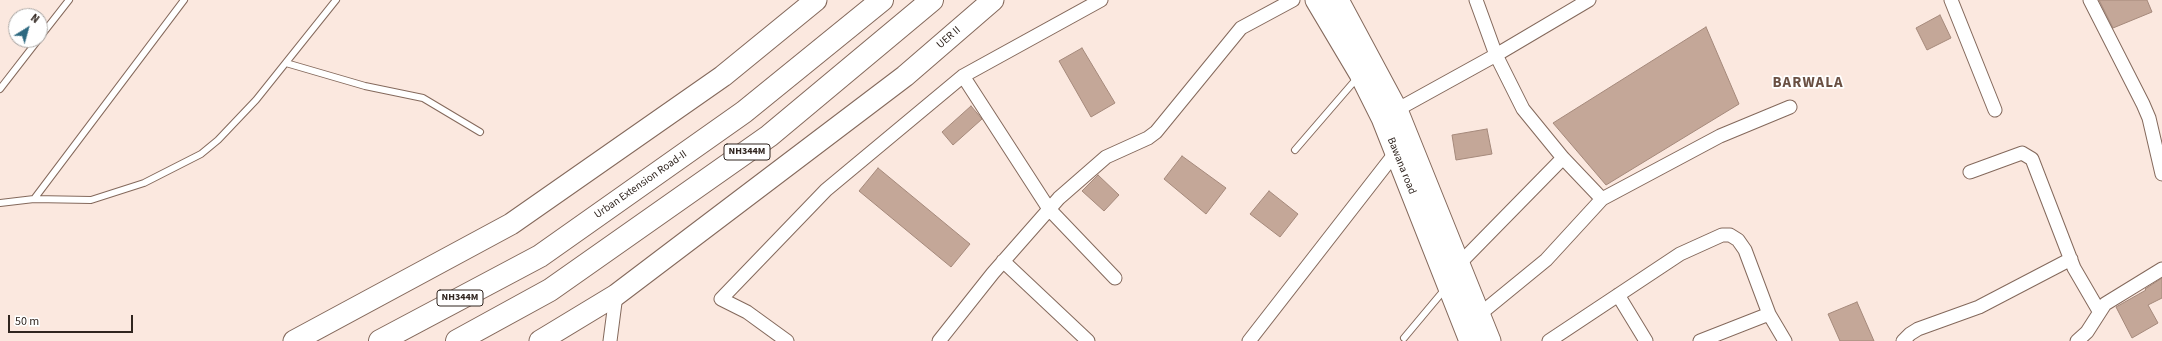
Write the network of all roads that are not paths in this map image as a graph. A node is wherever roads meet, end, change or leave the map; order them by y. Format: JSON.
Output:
{"nodes":[{"id":1,"x":69,"y":0,"type":"edge"},
{"id":2,"x":184,"y":0,"type":"edge"},
{"id":3,"x":336,"y":0,"type":"edge"},
{"id":4,"x":816,"y":0,"type":"edge"},
{"id":5,"x":882,"y":0,"type":"edge"},
{"id":6,"x":932,"y":0,"type":"edge"},
{"id":7,"x":993,"y":0,"type":"edge"},
{"id":8,"x":1101,"y":0,"type":"edge"},
{"id":9,"x":1293,"y":0,"type":"edge"},
{"id":10,"x":1316,"y":0,"type":"edge"},
{"id":11,"x":1338,"y":0,"type":"edge"},
{"id":12,"x":1476,"y":0,"type":"edge"},
{"id":13,"x":1589,"y":0,"type":"edge"},
{"id":14,"x":1951,"y":0,"type":"edge"},
{"id":15,"x":2090,"y":0,"type":"edge"},
{"id":16,"x":48,"y":27,"type":"edge"},
{"id":17,"x":32,"y":48,"type":"edge"},
{"id":18,"x":1496,"y":55,"type":"junction"},
{"id":19,"x":286,"y":63,"type":"junction"},
{"id":20,"x":1360,"y":74,"type":"junction"},
{"id":21,"x":963,"y":76,"type":"junction"},
{"id":22,"x":0,"y":89,"type":"edge"},
{"id":23,"x":1790,"y":107,"type":"dead end"},
{"id":24,"x":1995,"y":110,"type":"dead end"},
{"id":25,"x":1390,"y":114,"type":"junction"},
{"id":26,"x":480,"y":132,"type":"dead end"},
{"id":27,"x":1295,"y":150,"type":"dead end"},
{"id":28,"x":1396,"y":152,"type":"junction"},
{"id":29,"x":1563,"y":158,"type":"junction"},
{"id":30,"x":2160,"y":159,"type":"edge"},
{"id":31,"x":1970,"y":172,"type":"dead end"},
{"id":32,"x":2162,"y":174,"type":"edge"},
{"id":33,"x":34,"y":199,"type":"junction"},
{"id":34,"x":1602,"y":199,"type":"junction"},
{"id":35,"x":0,"y":203,"type":"edge"},
{"id":36,"x":1049,"y":209,"type":"junction"},
{"id":37,"x":2071,"y":260,"type":"junction"},
{"id":38,"x":1003,"y":261,"type":"junction"},
{"id":39,"x":1460,"y":263,"type":"junction"},
{"id":40,"x":2162,"y":269,"type":"edge"},
{"id":41,"x":1115,"y":278,"type":"dead end"},
{"id":42,"x":1448,"y":284,"type":"junction"},
{"id":43,"x":616,"y":295,"type":"junction"},
{"id":44,"x":1618,"y":295,"type":"junction"},
{"id":45,"x":2099,"y":311,"type":"junction"},
{"id":46,"x":1480,"y":314,"type":"junction"},
{"id":47,"x":1769,"y":314,"type":"junction"},
{"id":48,"x":2089,"y":336,"type":"edge"},
{"id":49,"x":1404,"y":338,"type":"dead end"},
{"id":50,"x":294,"y":341,"type":"edge"},
{"id":51,"x":380,"y":341,"type":"edge"},
{"id":52,"x":457,"y":341,"type":"edge"},
{"id":53,"x":540,"y":341,"type":"edge"},
{"id":54,"x":610,"y":341,"type":"edge"},
{"id":55,"x":787,"y":341,"type":"edge"},
{"id":56,"x":939,"y":341,"type":"edge"},
{"id":57,"x":1088,"y":341,"type":"edge"},
{"id":58,"x":1249,"y":341,"type":"edge"},
{"id":59,"x":1470,"y":341,"type":"edge"},
{"id":60,"x":1490,"y":341,"type":"edge"},
{"id":61,"x":1549,"y":341,"type":"edge"},
{"id":62,"x":1646,"y":341,"type":"edge"},
{"id":63,"x":1700,"y":341,"type":"edge"},
{"id":64,"x":1786,"y":341,"type":"edge"},
{"id":65,"x":1903,"y":341,"type":"edge"},
{"id":66,"x":2077,"y":341,"type":"edge"}],
"edges":[{"from":1,"to":16,"type":"lane"},
{"from":2,"to":33,"type":"lane"},
{"from":3,"to":19,"type":"lane"},
{"from":4,"to":50,"type":"main road"},
{"from":5,"to":51,"type":"highway","name":"Urban Extension Road-II","number":"NH344M"},
{"from":6,"to":52,"type":"highway","number":"NH344M"},
{"from":7,"to":43,"type":"main road","name":"UER II"},
{"from":8,"to":21,"type":"street"},
{"from":9,"to":36,"type":"street"},
{"from":10,"to":20,"type":"main road","name":"Bawana road"},
{"from":11,"to":25,"type":"main road","name":"Bawana road"},
{"from":12,"to":18,"type":"street"},
{"from":13,"to":18,"type":"street"},
{"from":14,"to":24,"type":"street"},
{"from":15,"to":30,"type":"street"},
{"from":17,"to":22,"type":"lane"},
{"from":18,"to":25,"type":"street"},
{"from":18,"to":29,"type":"street"},
{"from":19,"to":26,"type":"lane"},
{"from":19,"to":33,"type":"lane"},
{"from":20,"to":25,"type":"main road","name":"Bawana road"},
{"from":20,"to":27,"type":"lane"},
{"from":21,"to":36,"type":"street"},
{"from":21,"to":55,"type":"street"},
{"from":23,"to":34,"type":"street"},
{"from":25,"to":28,"type":"main road","name":"Bawana road"},
{"from":25,"to":39,"type":"main road","name":"Bawana road"},
{"from":28,"to":42,"type":"main road","name":"Bawana road"},
{"from":28,"to":58,"type":"street"},
{"from":29,"to":34,"type":"street"},
{"from":29,"to":39,"type":"street"},
{"from":30,"to":32,"type":"street"},
{"from":31,"to":37,"type":"street"},
{"from":33,"to":35,"type":"lane"},
{"from":34,"to":46,"type":"street"},
{"from":36,"to":38,"type":"street"},
{"from":36,"to":41,"type":"street"},
{"from":37,"to":45,"type":"street"},
{"from":37,"to":65,"type":"street"},
{"from":38,"to":56,"type":"street"},
{"from":38,"to":57,"type":"street"},
{"from":39,"to":46,"type":"main road","name":"Bawana road"},
{"from":40,"to":45,"type":"street"},
{"from":42,"to":49,"type":"lane"},
{"from":42,"to":59,"type":"main road","name":"Bawana road"},
{"from":43,"to":53,"type":"main road","name":"UER II"},
{"from":43,"to":54,"type":"street"},
{"from":44,"to":47,"type":"street"},
{"from":44,"to":61,"type":"street"},
{"from":44,"to":62,"type":"street"},
{"from":45,"to":48,"type":"street"},
{"from":46,"to":60,"type":"main road","name":"Bawana road"},
{"from":47,"to":63,"type":"street"},
{"from":47,"to":64,"type":"street"},
{"from":48,"to":66,"type":"street"}]}
